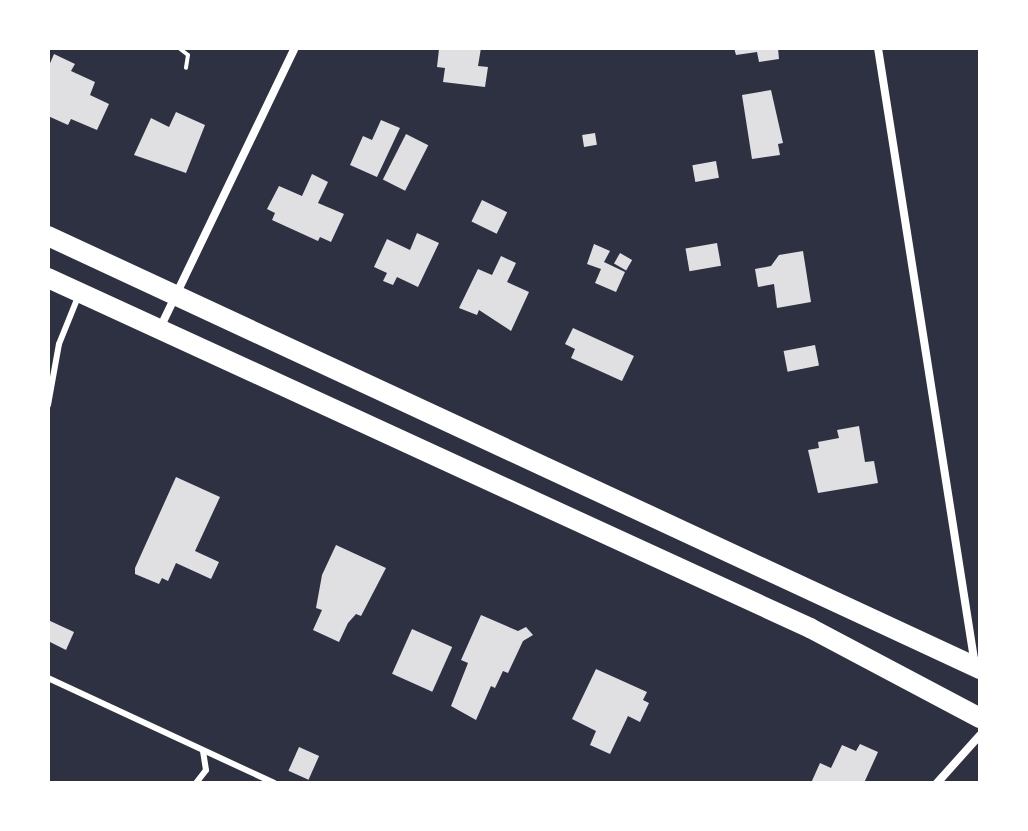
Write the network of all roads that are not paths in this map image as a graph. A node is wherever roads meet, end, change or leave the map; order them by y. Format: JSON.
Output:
{"nodes":[{"id":1,"x":295,"y":48,"type":"edge"},
{"id":2,"x":878,"y":48,"type":"edge"},
{"id":3,"x":48,"y":236,"type":"edge"},
{"id":4,"x":48,"y":278,"type":"edge"},
{"id":5,"x":80,"y":293,"type":"junction"},
{"id":6,"x":176,"y":295,"type":"junction"},
{"id":7,"x":160,"y":329,"type":"junction"},
{"id":8,"x":48,"y":405,"type":"edge"},
{"id":9,"x":978,"y":668,"type":"edge"},
{"id":10,"x":48,"y":678,"type":"edge"},
{"id":11,"x":980,"y":718,"type":"edge"},
{"id":12,"x":980,"y":735,"type":"edge"},
{"id":13,"x":203,"y":751,"type":"junction"},
{"id":14,"x":196,"y":783,"type":"edge"},
{"id":15,"x":274,"y":783,"type":"edge"},
{"id":16,"x":937,"y":783,"type":"edge"}],
"edges":[{"from":1,"to":6,"type":"street"},
{"from":2,"to":9,"type":"street"},
{"from":3,"to":6,"type":"main road"},
{"from":4,"to":5,"type":"main road"},
{"from":5,"to":7,"type":"main road"},
{"from":5,"to":8,"type":"lane"},
{"from":6,"to":7,"type":"street"},
{"from":6,"to":9,"type":"main road"},
{"from":7,"to":11,"type":"main road"},
{"from":10,"to":13,"type":"lane"},
{"from":12,"to":16,"type":"street"},
{"from":13,"to":14,"type":"lane"},
{"from":13,"to":15,"type":"lane"}]}
